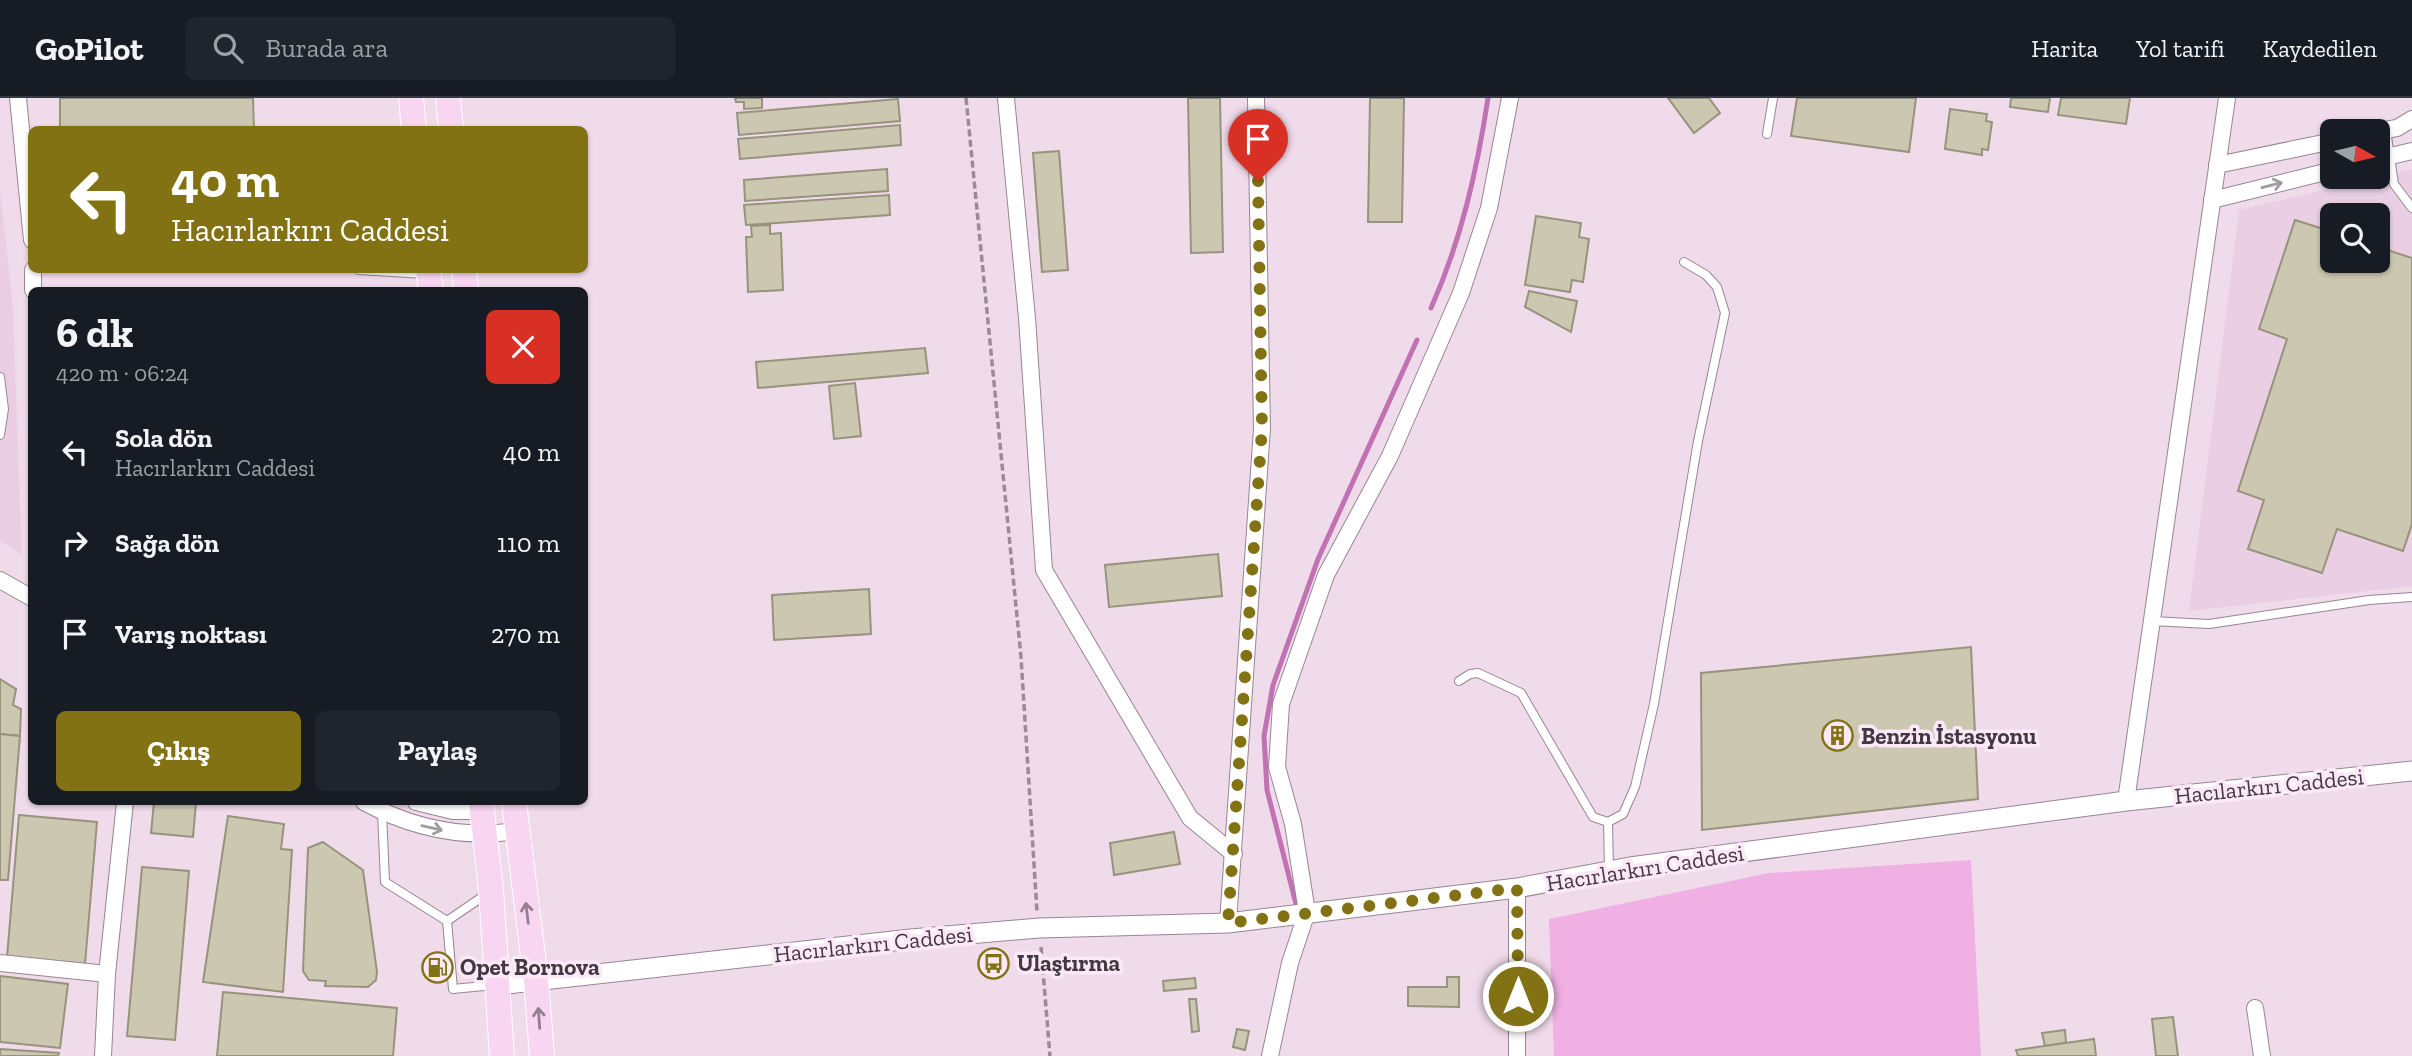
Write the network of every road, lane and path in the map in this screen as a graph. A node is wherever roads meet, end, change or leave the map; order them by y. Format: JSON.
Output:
{"nodes":[{"id":1,"x":18,"y":98,"type":"edge"},
{"id":2,"x":411,"y":98,"type":"edge"},
{"id":3,"x":448,"y":98,"type":"edge"},
{"id":4,"x":966,"y":98,"type":"edge"},
{"id":5,"x":1006,"y":98,"type":"edge"},
{"id":6,"x":1256,"y":98,"type":"edge"},
{"id":7,"x":1510,"y":98,"type":"edge"},
{"id":8,"x":1773,"y":98,"type":"edge"},
{"id":9,"x":2227,"y":98,"type":"edge"},
{"id":10,"x":2412,"y":119,"type":"edge"},
{"id":11,"x":414,"y":126,"type":"edge"},
{"id":12,"x":451,"y":126,"type":"edge"},
{"id":13,"x":2390,"y":128,"type":"edge"},
{"id":14,"x":1767,"y":135,"type":"dead end"},
{"id":15,"x":2320,"y":144,"type":"edge"},
{"id":16,"x":2412,"y":151,"type":"edge"},
{"id":17,"x":2390,"y":156,"type":"edge"},
{"id":18,"x":2217,"y":165,"type":"junction"},
{"id":19,"x":2320,"y":173,"type":"edge"},
{"id":20,"x":2390,"y":175,"type":"edge"},
{"id":21,"x":28,"y":199,"type":"edge"},
{"id":22,"x":2212,"y":200,"type":"junction"},
{"id":23,"x":2412,"y":208,"type":"edge"},
{"id":24,"x":1684,"y":262,"type":"dead end"},
{"id":25,"x":385,"y":273,"type":"edge"},
{"id":26,"x":429,"y":278,"type":"edge"},
{"id":27,"x":0,"y":377,"type":"edge"},
{"id":28,"x":0,"y":435,"type":"edge"},
{"id":29,"x":0,"y":580,"type":"edge"},
{"id":30,"x":28,"y":596,"type":"edge"},
{"id":31,"x":2412,"y":597,"type":"edge"},
{"id":32,"x":2152,"y":621,"type":"junction"},
{"id":33,"x":1459,"y":681,"type":"dead end"},
{"id":34,"x":2412,"y":771,"type":"edge"},
{"id":35,"x":2126,"y":801,"type":"junction"},
{"id":36,"x":125,"y":805,"type":"edge"},
{"id":37,"x":370,"y":805,"type":"edge"},
{"id":38,"x":428,"y":805,"type":"edge"},
{"id":39,"x":481,"y":806,"type":"edge"},
{"id":40,"x":382,"y":811,"type":"junction"},
{"id":41,"x":516,"y":814,"type":"edge"},
{"id":42,"x":1608,"y":822,"type":"junction"},
{"id":43,"x":484,"y":836,"type":"junction"},
{"id":44,"x":1234,"y":854,"type":"junction"},
{"id":45,"x":1609,"y":872,"type":"junction"},
{"id":46,"x":1517,"y":888,"type":"junction"},
{"id":47,"x":491,"y":890,"type":"junction"},
{"id":48,"x":1307,"y":912,"type":"junction"},
{"id":49,"x":447,"y":921,"type":"junction"},
{"id":50,"x":1228,"y":923,"type":"junction"},
{"id":51,"x":1039,"y":928,"type":"junction"},
{"id":52,"x":0,"y":963,"type":"edge"},
{"id":53,"x":107,"y":974,"type":"junction"},
{"id":54,"x":536,"y":980,"type":"junction"},
{"id":55,"x":498,"y":985,"type":"junction"},
{"id":56,"x":2255,"y":1008,"type":"dead end"},
{"id":57,"x":103,"y":1056,"type":"edge"},
{"id":58,"x":502,"y":1056,"type":"edge"},
{"id":59,"x":541,"y":1056,"type":"edge"},
{"id":60,"x":1050,"y":1056,"type":"edge"},
{"id":61,"x":1270,"y":1056,"type":"edge"},
{"id":62,"x":1517,"y":1056,"type":"edge"},
{"id":63,"x":2262,"y":1056,"type":"edge"}],
"edges":[{"from":1,"to":21,"type":"street"},
{"from":2,"to":11,"type":"main road"},
{"from":3,"to":12,"type":"main road"},
{"from":4,"to":51,"type":"path"},
{"from":5,"to":44,"type":"street"},
{"from":6,"to":44,"type":"street"},
{"from":7,"to":48,"type":"street"},
{"from":8,"to":14,"type":"lane"},
{"from":9,"to":18,"type":"street"},
{"from":10,"to":13,"type":"street"},
{"from":15,"to":18,"type":"street"},
{"from":16,"to":17,"type":"street"},
{"from":18,"to":22,"type":"street"},
{"from":22,"to":19,"type":"street","one_way":true},
{"from":20,"to":23,"type":"lane"},
{"from":22,"to":32,"type":"street"},
{"from":24,"to":42,"type":"lane"},
{"from":25,"to":26,"type":"lane"},
{"from":27,"to":28,"type":"lane"},
{"from":29,"to":30,"type":"street"},
{"from":31,"to":32,"type":"lane"},
{"from":32,"to":35,"type":"street"},
{"from":33,"to":42,"type":"lane"},
{"from":34,"to":35,"type":"street","name":"Hacılarkırı Caddesi"},
{"from":35,"to":45,"type":"street","name":"Hacırlarkırı Caddesi"},
{"from":36,"to":53,"type":"street"},
{"from":37,"to":40,"type":"street"},
{"from":38,"to":39,"type":"street"},
{"from":39,"to":41,"type":"main road"},
{"from":39,"to":43,"type":"main road"},
{"from":40,"to":43,"type":"street","one_way":true},
{"from":40,"to":49,"type":"lane"},
{"from":41,"to":43,"type":"street"},
{"from":54,"to":41,"type":"main road","one_way":true},
{"from":42,"to":45,"type":"lane"},
{"from":43,"to":47,"type":"main road"},
{"from":44,"to":50,"type":"street"},
{"from":45,"to":46,"type":"street","name":"Hacırlarkırı Caddesi"},
{"from":46,"to":48,"type":"street","name":"Hacırlarkırı Caddesi"},
{"from":46,"to":62,"type":"street"},
{"from":47,"to":49,"type":"lane"},
{"from":47,"to":55,"type":"main road"},
{"from":48,"to":50,"type":"street","name":"Hacırlarkırı Caddesi"},
{"from":48,"to":61,"type":"street"},
{"from":49,"to":55,"type":"lane"},
{"from":50,"to":51,"type":"street","name":"Hacırlarkırı Caddesi"},
{"from":51,"to":54,"type":"street","name":"Hacırlarkırı Caddesi"},
{"from":51,"to":60,"type":"path"},
{"from":52,"to":53,"type":"street"},
{"from":53,"to":57,"type":"street"},
{"from":54,"to":55,"type":"street","name":"Hacırlarkırı Caddesi"},
{"from":59,"to":54,"type":"main road","one_way":true},
{"from":55,"to":58,"type":"main road"},
{"from":56,"to":63,"type":"street"}]}
